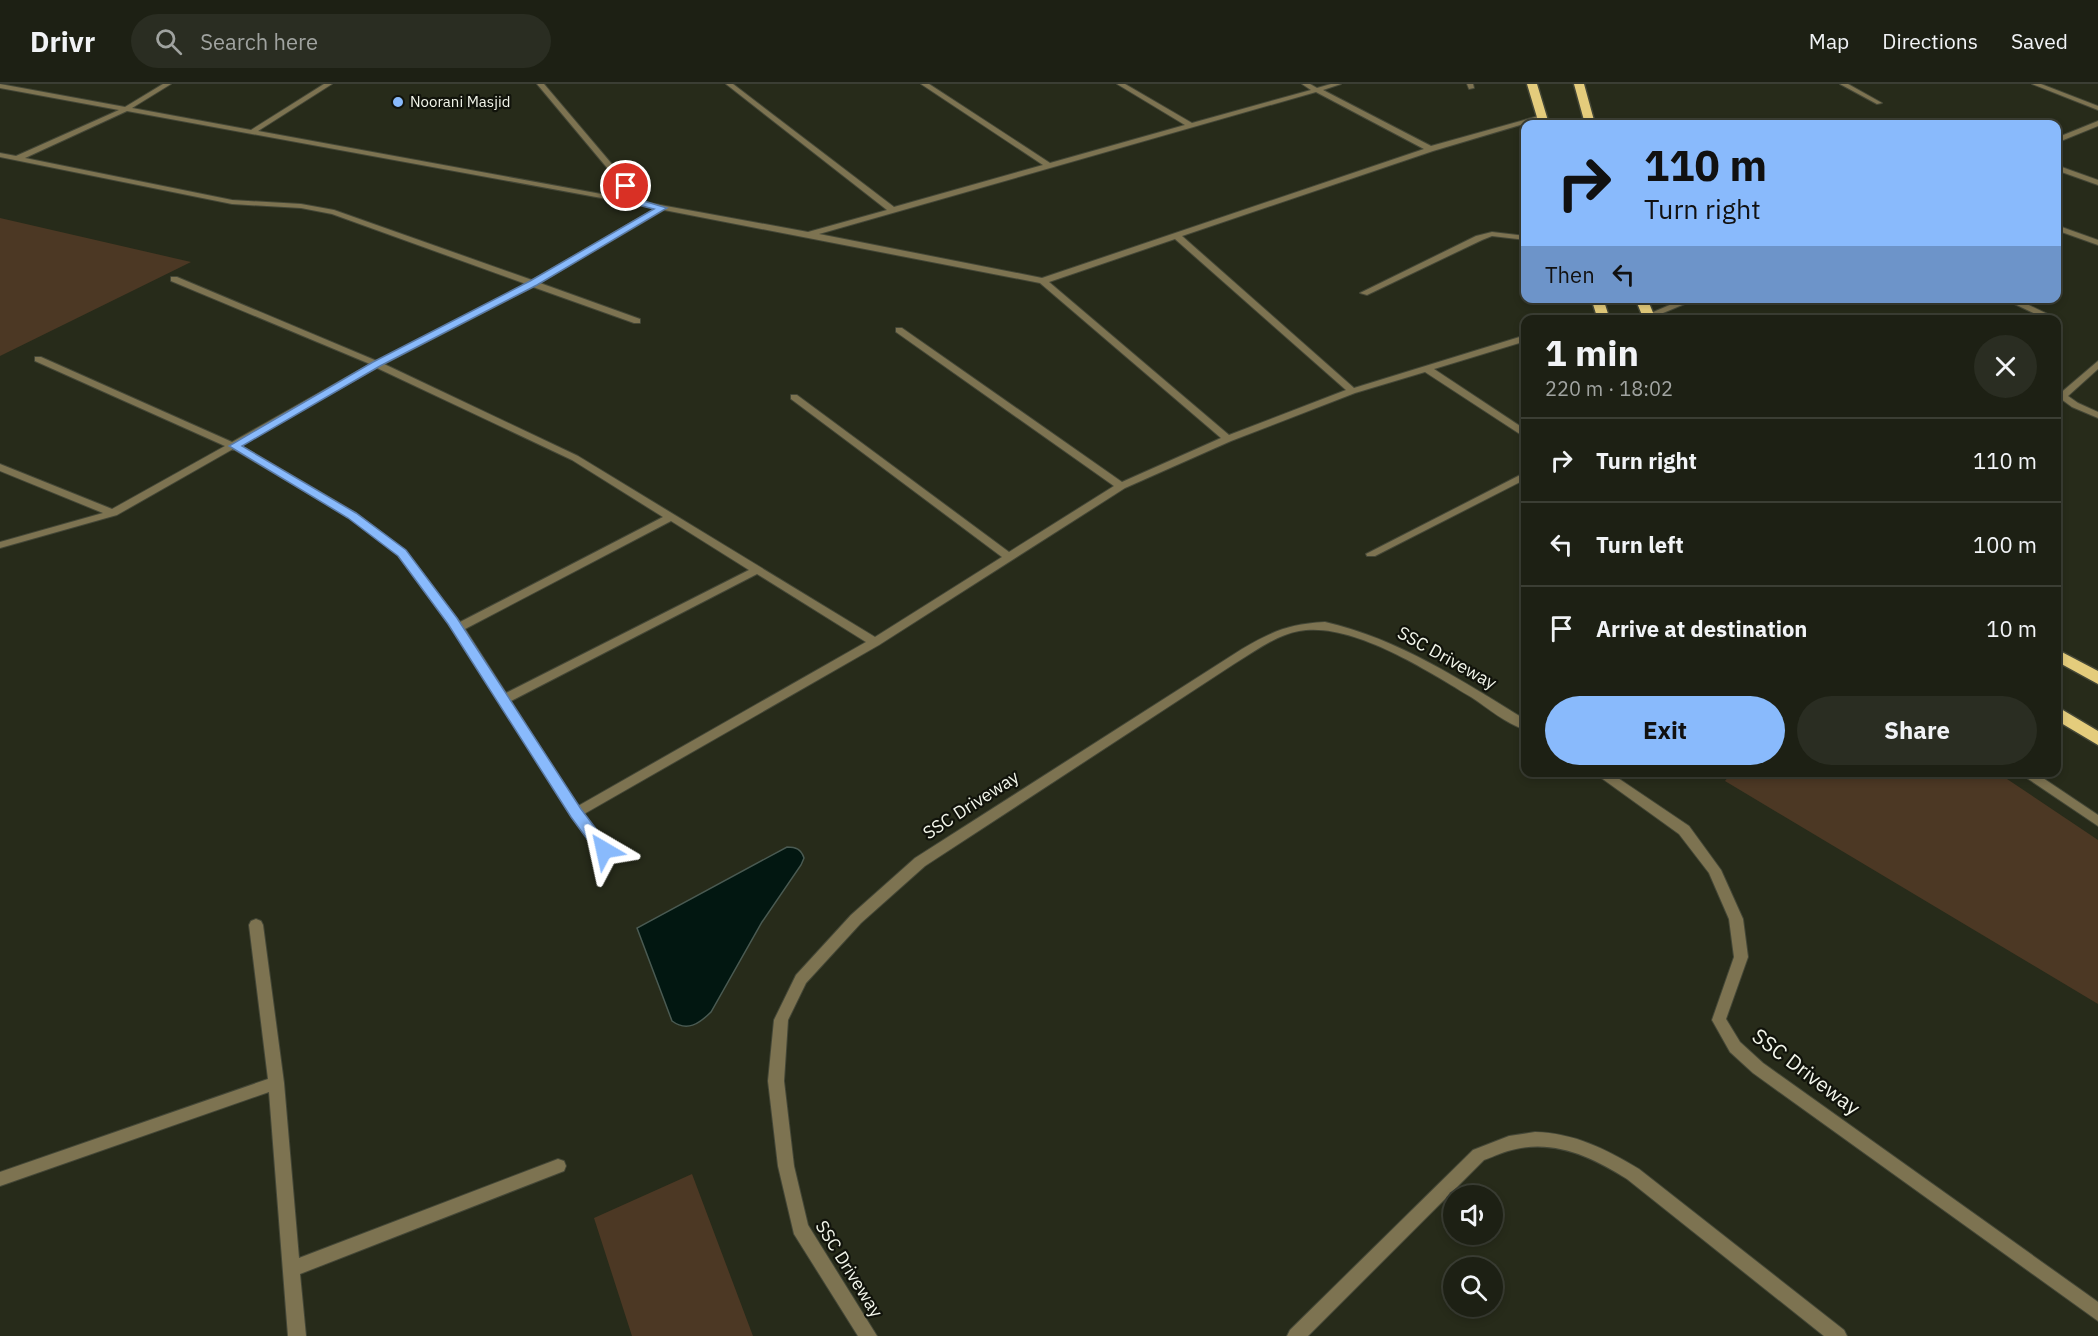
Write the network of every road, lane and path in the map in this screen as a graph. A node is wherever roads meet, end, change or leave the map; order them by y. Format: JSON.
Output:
{"nodes":[{"id":1,"x":168,"y":84,"type":"edge"},
{"id":2,"x":329,"y":84,"type":"edge"},
{"id":3,"x":540,"y":84,"type":"edge"},
{"id":4,"x":729,"y":84,"type":"edge"},
{"id":5,"x":924,"y":84,"type":"edge"},
{"id":6,"x":1120,"y":84,"type":"edge"},
{"id":7,"x":1305,"y":84,"type":"edge"},
{"id":8,"x":1338,"y":84,"type":"edge"},
{"id":9,"x":1532,"y":84,"type":"edge"},
{"id":10,"x":1578,"y":84,"type":"edge"},
{"id":11,"x":1843,"y":84,"type":"edge"},
{"id":12,"x":2035,"y":84,"type":"edge"},
{"id":13,"x":0,"y":86,"type":"edge"},
{"id":14,"x":1318,"y":90,"type":"junction"},
{"id":15,"x":1879,"y":103,"type":"dead end"},
{"id":16,"x":2098,"y":108,"type":"edge"},
{"id":17,"x":126,"y":109,"type":"junction"},
{"id":18,"x":1543,"y":120,"type":"edge"},
{"id":19,"x":1589,"y":120,"type":"edge"},
{"id":20,"x":2098,"y":123,"type":"edge"},
{"id":21,"x":1191,"y":126,"type":"junction"},
{"id":22,"x":1521,"y":126,"type":"edge"},
{"id":23,"x":252,"y":132,"type":"junction"},
{"id":24,"x":2061,"y":139,"type":"edge"},
{"id":25,"x":1430,"y":149,"type":"junction"},
{"id":26,"x":0,"y":155,"type":"edge"},
{"id":27,"x":18,"y":158,"type":"junction"},
{"id":28,"x":1050,"y":167,"type":"junction"},
{"id":29,"x":2061,"y":169,"type":"edge"},
{"id":30,"x":2098,"y":183,"type":"edge"},
{"id":31,"x":641,"y":203,"type":"junction"},
{"id":32,"x":662,"y":208,"type":"junction"},
{"id":33,"x":891,"y":209,"type":"junction"},
{"id":34,"x":2061,"y":229,"type":"edge"},
{"id":35,"x":808,"y":234,"type":"junction"},
{"id":36,"x":1176,"y":236,"type":"junction"},
{"id":37,"x":1521,"y":237,"type":"edge"},
{"id":38,"x":2098,"y":243,"type":"edge"},
{"id":39,"x":174,"y":279,"type":"dead end"},
{"id":40,"x":1043,"y":281,"type":"junction"},
{"id":41,"x":534,"y":283,"type":"junction"},
{"id":42,"x":1364,"y":293,"type":"dead end"},
{"id":43,"x":1684,"y":303,"type":"edge"},
{"id":44,"x":2018,"y":303,"type":"edge"},
{"id":45,"x":1656,"y":315,"type":"edge"},
{"id":46,"x":2045,"y":315,"type":"edge"},
{"id":47,"x":637,"y":321,"type":"dead end"},
{"id":48,"x":898,"y":330,"type":"dead end"},
{"id":49,"x":1521,"y":340,"type":"edge"},
{"id":50,"x":38,"y":358,"type":"dead end"},
{"id":51,"x":377,"y":364,"type":"junction"},
{"id":52,"x":2098,"y":364,"type":"edge"},
{"id":53,"x":1426,"y":368,"type":"junction"},
{"id":54,"x":1352,"y":391,"type":"junction"},
{"id":55,"x":794,"y":397,"type":"dead end"},
{"id":56,"x":2098,"y":415,"type":"edge"},
{"id":57,"x":1521,"y":432,"type":"edge"},
{"id":58,"x":1228,"y":439,"type":"junction"},
{"id":59,"x":234,"y":446,"type":"junction"},
{"id":60,"x":0,"y":467,"type":"edge"},
{"id":61,"x":1521,"y":478,"type":"edge"},
{"id":62,"x":1121,"y":486,"type":"junction"},
{"id":63,"x":113,"y":513,"type":"junction"},
{"id":64,"x":671,"y":518,"type":"junction"},
{"id":65,"x":0,"y":545,"type":"edge"},
{"id":66,"x":1371,"y":554,"type":"dead end"},
{"id":67,"x":1010,"y":558,"type":"junction"},
{"id":68,"x":757,"y":570,"type":"junction"},
{"id":69,"x":458,"y":628,"type":"junction"},
{"id":70,"x":875,"y":642,"type":"junction"},
{"id":71,"x":2061,"y":657,"type":"edge"},
{"id":72,"x":2098,"y":678,"type":"edge"},
{"id":73,"x":503,"y":700,"type":"junction"},
{"id":74,"x":2061,"y":715,"type":"edge"},
{"id":75,"x":1521,"y":723,"type":"edge"},
{"id":76,"x":2098,"y":739,"type":"edge"},
{"id":77,"x":1606,"y":777,"type":"edge"},
{"id":78,"x":2032,"y":777,"type":"edge"},
{"id":79,"x":576,"y":813,"type":"junction"},
{"id":80,"x":2098,"y":821,"type":"edge"},
{"id":81,"x":604,"y":850,"type":"dead end"},
{"id":82,"x":256,"y":925,"type":"dead end"},
{"id":83,"x":276,"y":1083,"type":"junction"},
{"id":84,"x":558,"y":1166,"type":"dead end"},
{"id":85,"x":0,"y":1179,"type":"edge"},
{"id":86,"x":292,"y":1269,"type":"junction"},
{"id":87,"x":2098,"y":1312,"type":"edge"},
{"id":88,"x":297,"y":1336,"type":"edge"},
{"id":89,"x":868,"y":1336,"type":"edge"},
{"id":90,"x":1296,"y":1336,"type":"edge"},
{"id":91,"x":1838,"y":1336,"type":"edge"}],
"edges":[{"from":1,"to":17,"type":"street"},
{"from":2,"to":23,"type":"street"},
{"from":3,"to":31,"type":"street"},
{"from":4,"to":33,"type":"street"},
{"from":5,"to":28,"type":"street"},
{"from":6,"to":21,"type":"street"},
{"from":7,"to":14,"type":"street"},
{"from":8,"to":14,"type":"street"},
{"from":9,"to":18,"type":"highway"},
{"from":10,"to":19,"type":"highway"},
{"from":11,"to":15,"type":"street"},
{"from":12,"to":16,"type":"street"},
{"from":13,"to":17,"type":"street"},
{"from":14,"to":21,"type":"street"},
{"from":14,"to":25,"type":"street"},
{"from":17,"to":23,"type":"street"},
{"from":17,"to":27,"type":"street"},
{"from":20,"to":24,"type":"street"},
{"from":21,"to":28,"type":"street"},
{"from":22,"to":25,"type":"street"},
{"from":23,"to":31,"type":"street"},
{"from":25,"to":36,"type":"street"},
{"from":26,"to":27,"type":"street"},
{"from":27,"to":41,"type":"street"},
{"from":28,"to":33,"type":"street"},
{"from":29,"to":30,"type":"street"},
{"from":31,"to":32,"type":"street"},
{"from":32,"to":35,"type":"street"},
{"from":32,"to":41,"type":"street"},
{"from":33,"to":35,"type":"street"},
{"from":34,"to":38,"type":"street"},
{"from":35,"to":40,"type":"street"},
{"from":36,"to":40,"type":"street"},
{"from":36,"to":54,"type":"street"},
{"from":37,"to":42,"type":"street"},
{"from":39,"to":51,"type":"street"},
{"from":40,"to":58,"type":"street"},
{"from":41,"to":47,"type":"street"},
{"from":41,"to":51,"type":"street"},
{"from":43,"to":45,"type":"street"},
{"from":44,"to":46,"type":"street"},
{"from":48,"to":62,"type":"street"},
{"from":49,"to":53,"type":"street"},
{"from":50,"to":59,"type":"street"},
{"from":51,"to":59,"type":"street"},
{"from":51,"to":64,"type":"street"},
{"from":52,"to":56,"type":"street"},
{"from":53,"to":54,"type":"street"},
{"from":53,"to":57,"type":"street"},
{"from":54,"to":58,"type":"street"},
{"from":55,"to":67,"type":"street"},
{"from":58,"to":62,"type":"street"},
{"from":59,"to":63,"type":"street"},
{"from":59,"to":69,"type":"street"},
{"from":60,"to":63,"type":"street"},
{"from":61,"to":66,"type":"street"},
{"from":62,"to":67,"type":"street"},
{"from":63,"to":65,"type":"street"},
{"from":64,"to":68,"type":"street"},
{"from":64,"to":69,"type":"street"},
{"from":67,"to":70,"type":"street"},
{"from":68,"to":70,"type":"street"},
{"from":68,"to":73,"type":"street"},
{"from":69,"to":73,"type":"street"},
{"from":70,"to":79,"type":"street"},
{"from":71,"to":72,"type":"highway"},
{"from":73,"to":79,"type":"street"},
{"from":74,"to":76,"type":"highway"},
{"from":75,"to":89,"type":"street","name":"SSC Driveway"},
{"from":77,"to":87,"type":"street","name":"SSC Driveway"},
{"from":78,"to":80,"type":"street"},
{"from":79,"to":81,"type":"street"},
{"from":82,"to":83,"type":"street"},
{"from":83,"to":85,"type":"street"},
{"from":83,"to":86,"type":"street"},
{"from":84,"to":86,"type":"street"},
{"from":86,"to":88,"type":"street"},
{"from":90,"to":91,"type":"street"}]}
